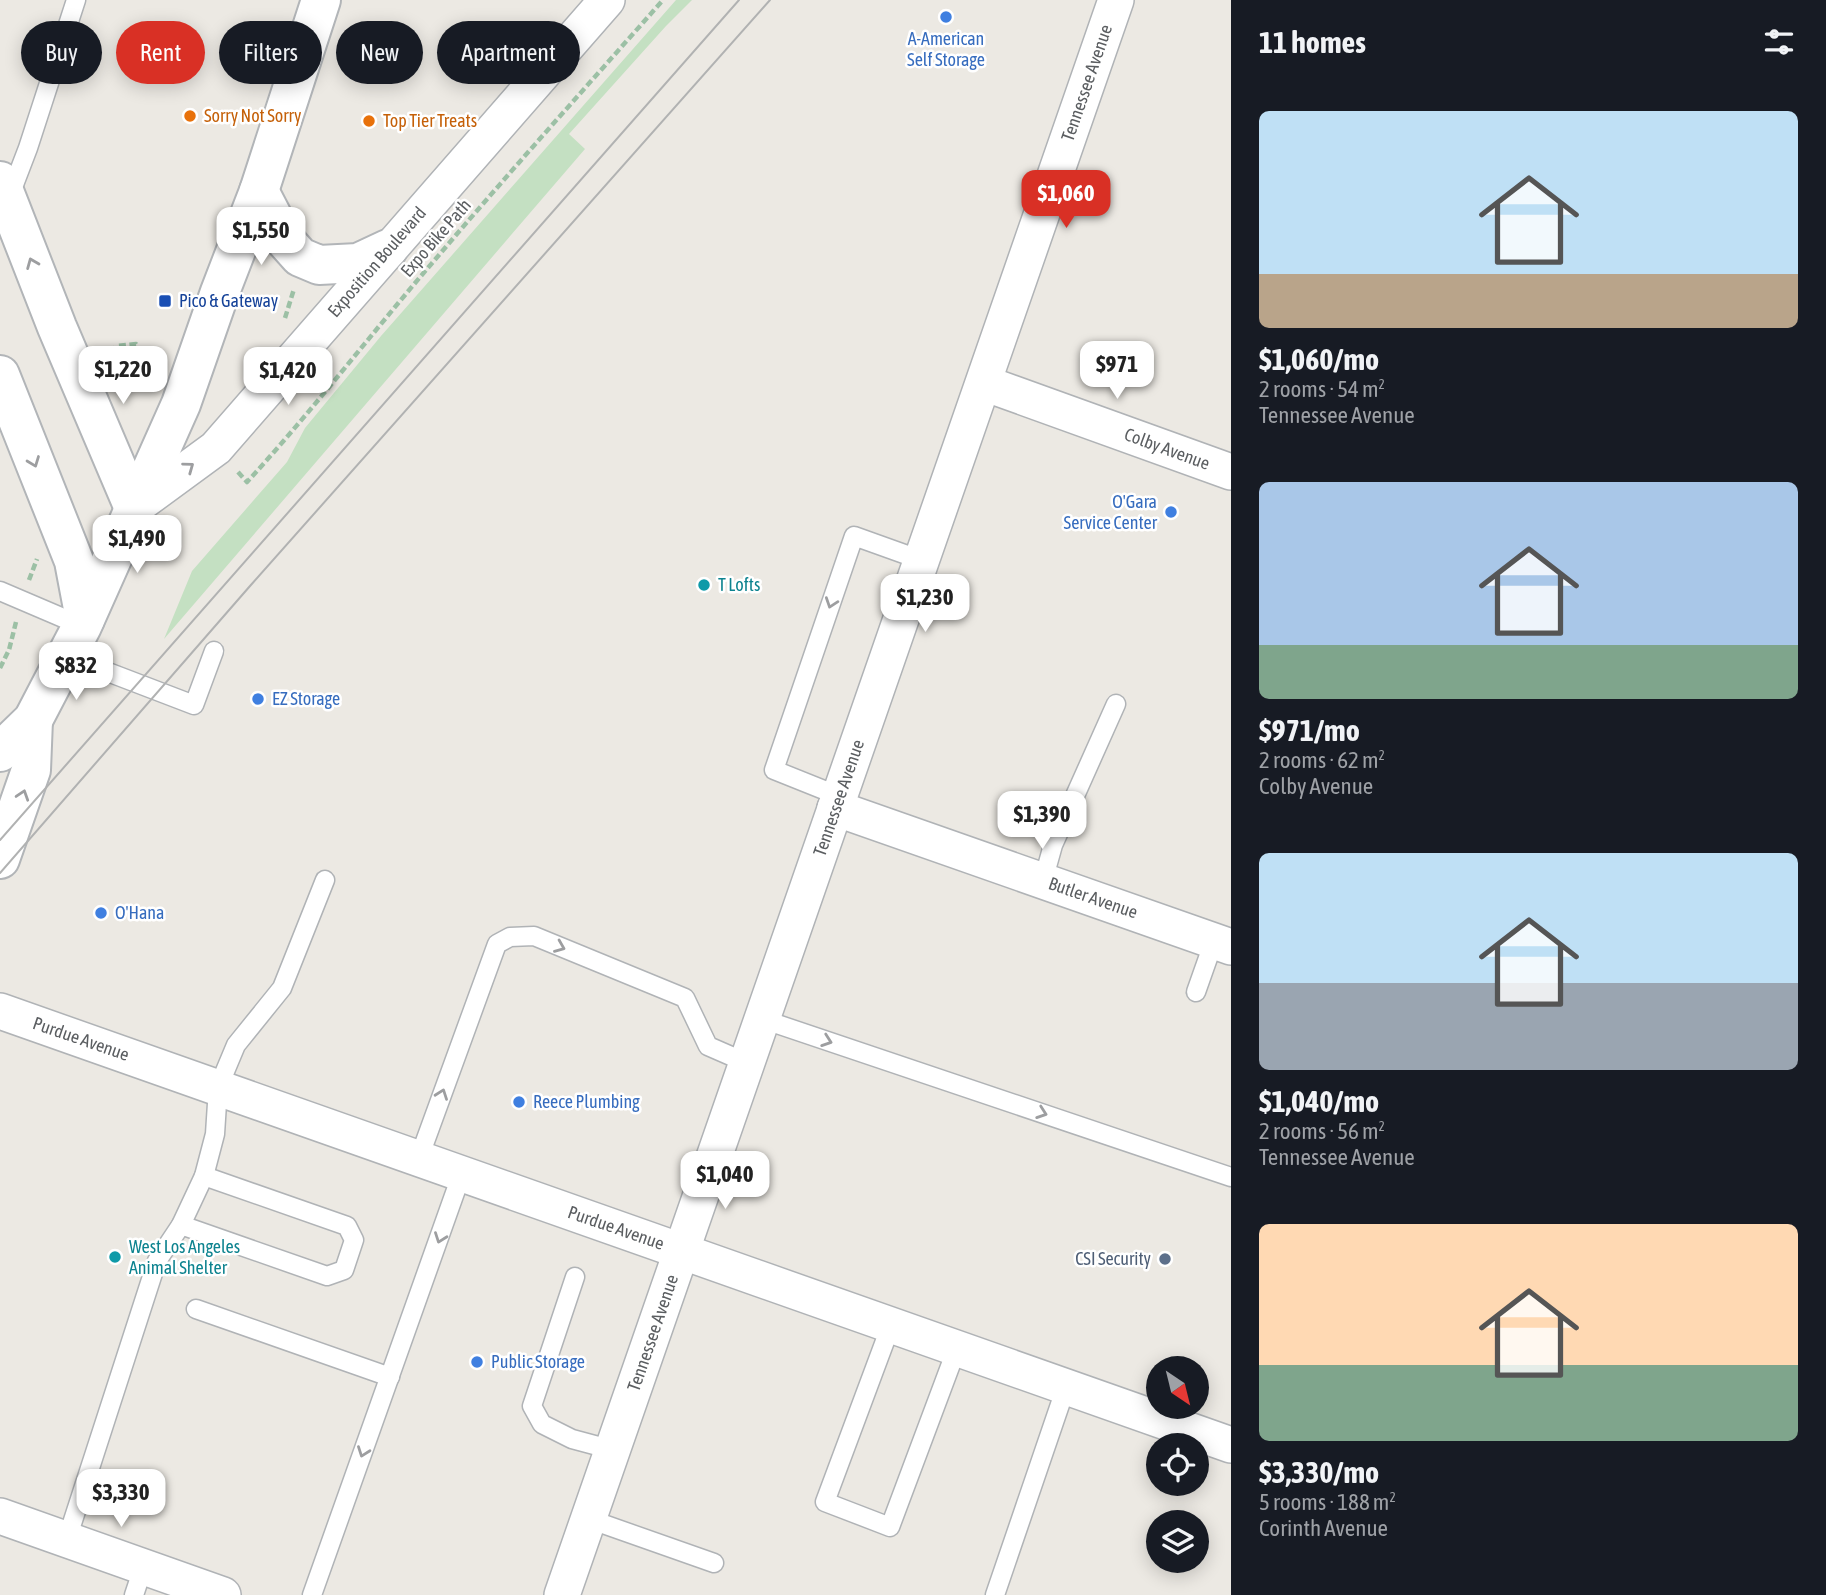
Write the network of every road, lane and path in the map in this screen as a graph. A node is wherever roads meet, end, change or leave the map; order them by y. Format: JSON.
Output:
{"nodes":[{"id":1,"x":76,"y":0,"type":"edge"},
{"id":2,"x":321,"y":0,"type":"edge"},
{"id":3,"x":607,"y":0,"type":"edge"},
{"id":4,"x":663,"y":0,"type":"edge"},
{"id":5,"x":1116,"y":0,"type":"edge"},
{"id":6,"x":259,"y":191,"type":"junction"},
{"id":7,"x":4,"y":192,"type":"edge"},
{"id":8,"x":388,"y":249,"type":"junction"},
{"id":9,"x":140,"y":350,"type":"dead end"},
{"id":10,"x":113,"y":354,"type":"dead end"},
{"id":11,"x":0,"y":375,"type":"edge"},
{"id":12,"x":984,"y":383,"type":"junction"},
{"id":13,"x":10,"y":428,"type":"edge"},
{"id":14,"x":233,"y":467,"type":"dead end"},
{"id":15,"x":1231,"y":472,"type":"edge"},
{"id":16,"x":134,"y":508,"type":"junction"},
{"id":17,"x":38,"y":556,"type":"dead end"},
{"id":18,"x":921,"y":560,"type":"junction"},
{"id":19,"x":27,"y":586,"type":"dead end"},
{"id":20,"x":0,"y":592,"type":"edge"},
{"id":21,"x":17,"y":619,"type":"dead end"},
{"id":22,"x":78,"y":634,"type":"junction"},
{"id":23,"x":214,"y":651,"type":"dead end"},
{"id":24,"x":0,"y":668,"type":"edge"},
{"id":25,"x":1116,"y":704,"type":"dead end"},
{"id":26,"x":33,"y":720,"type":"junction"},
{"id":27,"x":0,"y":752,"type":"edge"},
{"id":28,"x":837,"y":802,"type":"junction"},
{"id":29,"x":0,"y":859,"type":"edge"},
{"id":30,"x":325,"y":880,"type":"dead end"},
{"id":31,"x":1043,"y":881,"type":"junction"},
{"id":32,"x":1225,"y":941,"type":"edge"},
{"id":33,"x":1196,"y":992,"type":"dead end"},
{"id":34,"x":0,"y":1011,"type":"edge"},
{"id":35,"x":762,"y":1019,"type":"junction"},
{"id":36,"x":747,"y":1063,"type":"junction"},
{"id":37,"x":218,"y":1088,"type":"junction"},
{"id":38,"x":419,"y":1158,"type":"junction"},
{"id":39,"x":462,"y":1173,"type":"junction"},
{"id":40,"x":204,"y":1176,"type":"junction"},
{"id":41,"x":1231,"y":1177,"type":"edge"},
{"id":42,"x":181,"y":1225,"type":"junction"},
{"id":43,"x":681,"y":1251,"type":"junction"},
{"id":44,"x":575,"y":1277,"type":"dead end"},
{"id":45,"x":195,"y":1309,"type":"dead end"},
{"id":46,"x":891,"y":1325,"type":"junction"},
{"id":47,"x":957,"y":1348,"type":"junction"},
{"id":48,"x":390,"y":1377,"type":"junction"},
{"id":49,"x":1066,"y":1387,"type":"junction"},
{"id":50,"x":1231,"y":1445,"type":"edge"},
{"id":51,"x":613,"y":1450,"type":"junction"},
{"id":52,"x":0,"y":1516,"type":"edge"},
{"id":53,"x":589,"y":1519,"type":"junction"},
{"id":54,"x":67,"y":1539,"type":"junction"},
{"id":55,"x":714,"y":1563,"type":"dead end"},
{"id":56,"x":139,"y":1581,"type":"edge"},
{"id":57,"x":223,"y":1595,"type":"edge"},
{"id":58,"x":312,"y":1595,"type":"edge"},
{"id":59,"x":562,"y":1595,"type":"edge"},
{"id":60,"x":995,"y":1595,"type":"edge"}],
"edges":[{"from":1,"to":7,"type":"lane"},
{"from":2,"to":6,"type":"main road"},
{"from":3,"to":8,"type":"street","name":"Exposition Boulevard"},
{"from":4,"to":14,"type":"path","name":"Expo Bike Path"},
{"from":5,"to":12,"type":"street","name":"Tennessee Avenue"},
{"from":6,"to":8,"type":"main road"},
{"from":6,"to":16,"type":"main road"},
{"from":16,"to":7,"type":"main road","one_way":true},
{"from":16,"to":8,"type":"street","name":"Exposition Boulevard","one_way":true},
{"from":9,"to":10,"type":"path"},
{"from":11,"to":13,"type":"main road"},
{"from":12,"to":15,"type":"street","name":"Colby Avenue"},
{"from":12,"to":18,"type":"street","name":"Tennessee Avenue"},
{"from":13,"to":22,"type":"main road","one_way":true},
{"from":16,"to":22,"type":"main road"},
{"from":17,"to":19,"type":"path"},
{"from":18,"to":28,"type":"street","name":"Tennessee Avenue"},
{"from":18,"to":28,"type":"lane","one_way":true},
{"from":20,"to":22,"type":"lane"},
{"from":21,"to":24,"type":"path"},
{"from":22,"to":23,"type":"lane"},
{"from":22,"to":26,"type":"main road"},
{"from":25,"to":31,"type":"lane"},
{"from":26,"to":27,"type":"main road"},
{"from":29,"to":26,"type":"main road","one_way":true},
{"from":28,"to":31,"type":"street","name":"Butler Avenue"},
{"from":28,"to":35,"type":"street","name":"Tennessee Avenue"},
{"from":30,"to":37,"type":"lane"},
{"from":31,"to":32,"type":"street","name":"Butler Avenue"},
{"from":32,"to":33,"type":"lane"},
{"from":34,"to":37,"type":"street","name":"Purdue Avenue"},
{"from":35,"to":36,"type":"street","name":"Tennessee Avenue"},
{"from":35,"to":41,"type":"lane","one_way":true},
{"from":38,"to":36,"type":"lane","one_way":true},
{"from":36,"to":43,"type":"street","name":"Tennessee Avenue"},
{"from":37,"to":38,"type":"street","name":"Purdue Avenue"},
{"from":37,"to":40,"type":"lane"},
{"from":38,"to":39,"type":"street","name":"Purdue Avenue"},
{"from":39,"to":43,"type":"street","name":"Purdue Avenue"},
{"from":39,"to":48,"type":"lane","one_way":true},
{"from":40,"to":42,"type":"lane"},
{"from":40,"to":42,"type":"lane"},
{"from":42,"to":54,"type":"lane"},
{"from":43,"to":46,"type":"street","name":"Purdue Avenue"},
{"from":43,"to":51,"type":"street","name":"Tennessee Avenue"},
{"from":44,"to":51,"type":"lane"},
{"from":45,"to":48,"type":"lane"},
{"from":46,"to":47,"type":"street","name":"Purdue Avenue"},
{"from":46,"to":47,"type":"lane"},
{"from":47,"to":49,"type":"street","name":"Purdue Avenue"},
{"from":48,"to":58,"type":"lane","one_way":true},
{"from":49,"to":50,"type":"street","name":"Purdue Avenue"},
{"from":49,"to":60,"type":"lane"},
{"from":51,"to":53,"type":"street","name":"Tennessee Avenue"},
{"from":52,"to":54,"type":"street"},
{"from":53,"to":55,"type":"lane"},
{"from":53,"to":59,"type":"street","name":"Tennessee Avenue"},
{"from":54,"to":56,"type":"street"},
{"from":56,"to":57,"type":"street"}]}
